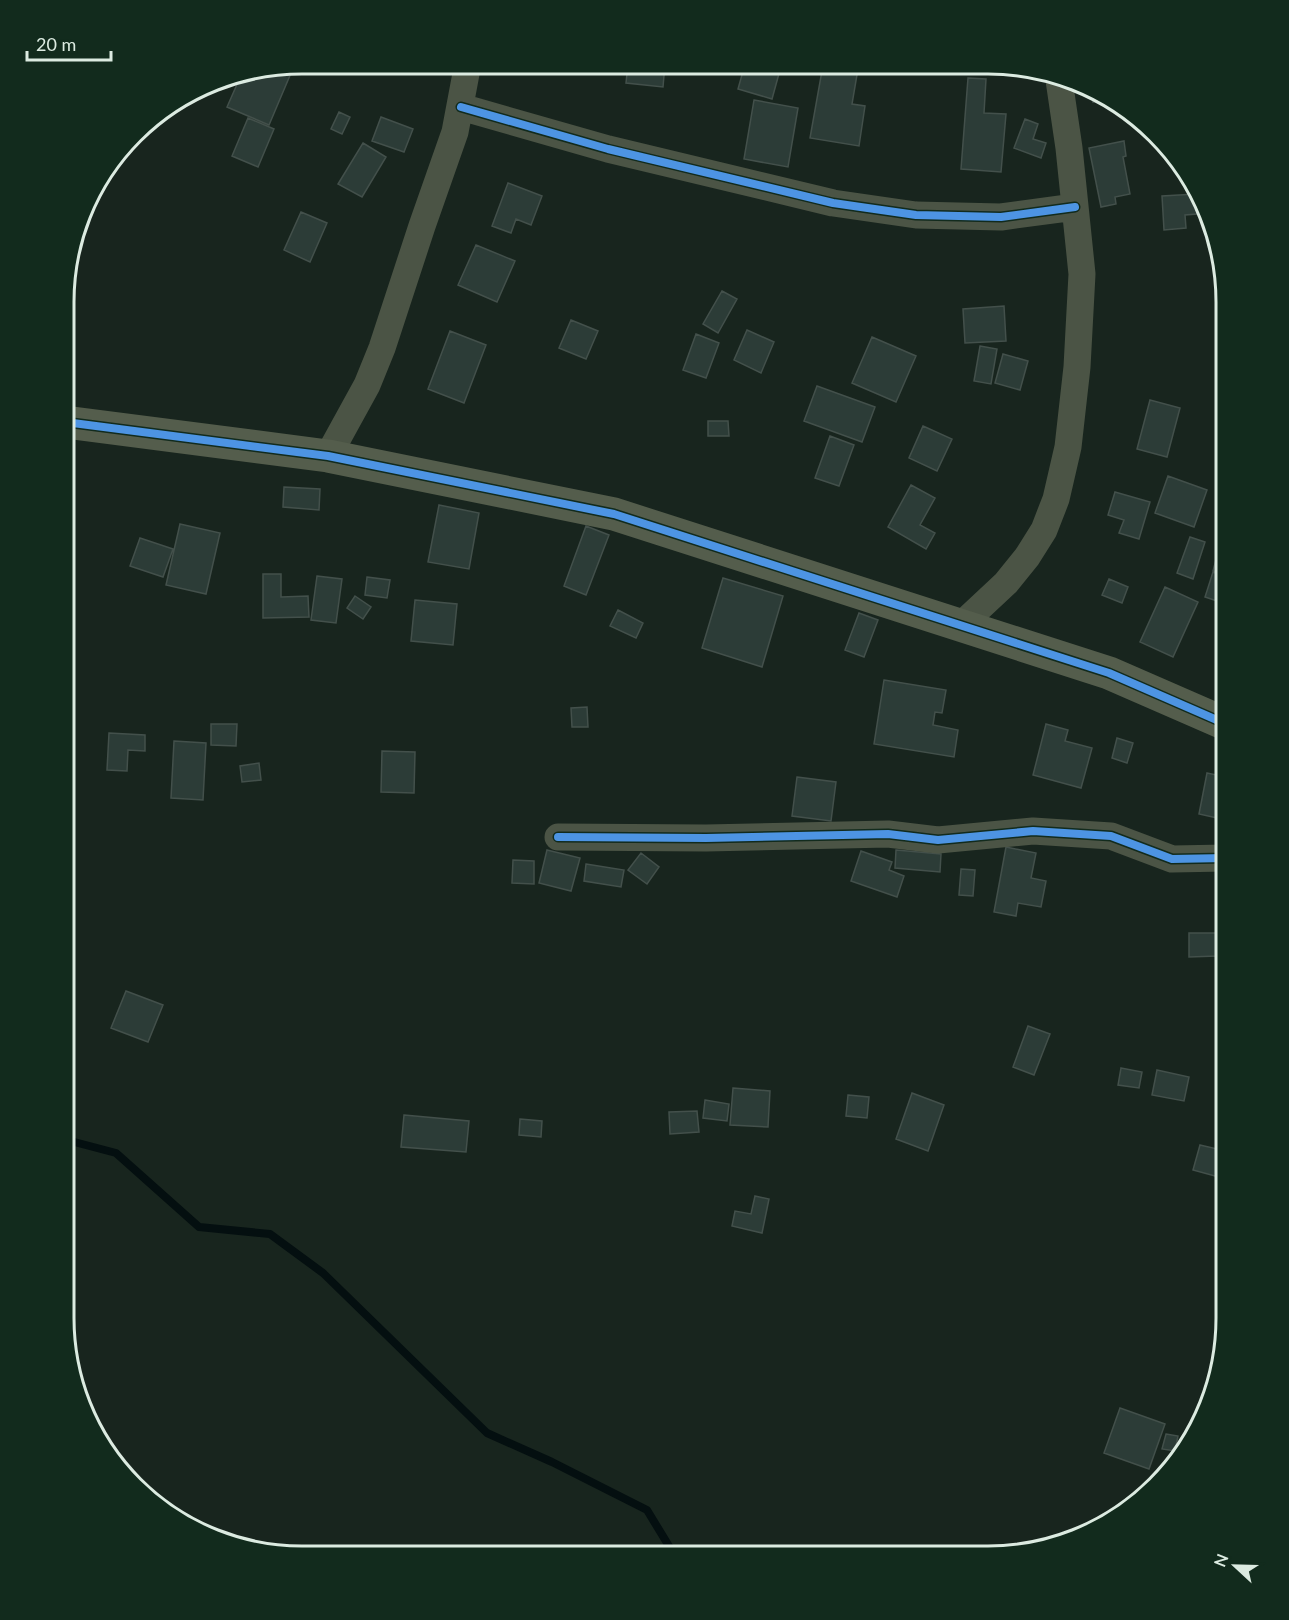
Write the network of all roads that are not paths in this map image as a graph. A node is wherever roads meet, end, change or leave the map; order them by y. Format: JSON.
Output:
{"nodes":[{"id":1,"x":466,"y":74,"type":"edge"},
{"id":2,"x":1060,"y":86,"type":"edge"},
{"id":3,"x":461,"y":107,"type":"junction"},
{"id":4,"x":1075,"y":207,"type":"junction"},
{"id":5,"x":74,"y":423,"type":"edge"},
{"id":6,"x":328,"y":456,"type":"junction"},
{"id":7,"x":960,"y":626,"type":"junction"},
{"id":8,"x":1216,"y":720,"type":"edge"},
{"id":9,"x":558,"y":837,"type":"dead end"},
{"id":10,"x":1216,"y":858,"type":"edge"}],
"edges":[{"from":1,"to":3,"type":"street"},
{"from":2,"to":4,"type":"street"},
{"from":3,"to":4,"type":"street"},
{"from":3,"to":6,"type":"street"},
{"from":4,"to":7,"type":"street"},
{"from":5,"to":6,"type":"street"},
{"from":6,"to":7,"type":"street"},
{"from":7,"to":8,"type":"street"},
{"from":9,"to":10,"type":"street"}]}
